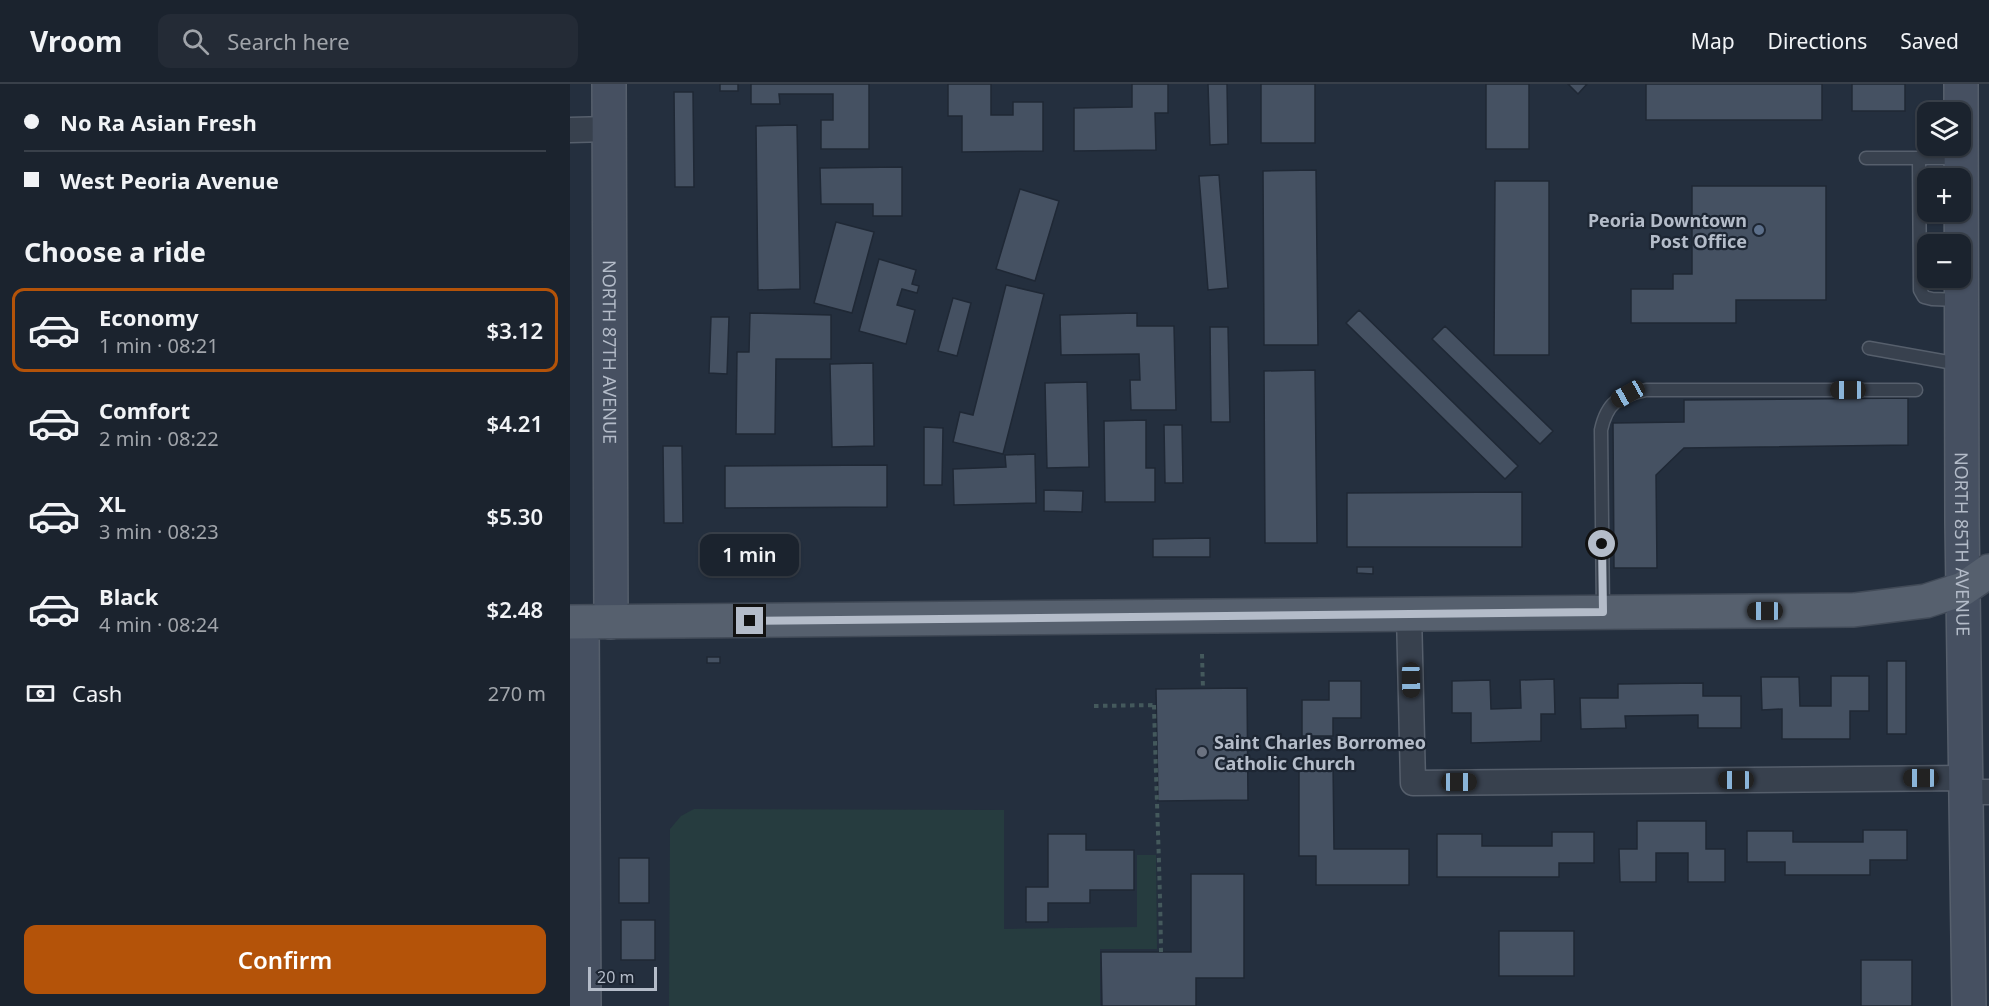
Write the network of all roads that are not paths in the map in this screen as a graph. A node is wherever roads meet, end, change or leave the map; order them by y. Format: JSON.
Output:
{"nodes":[{"id":1,"x":609,"y":84,"type":"edge"},
{"id":2,"x":1961,"y":84,"type":"edge"},
{"id":3,"x":609,"y":129,"type":"junction"},
{"id":4,"x":570,"y":130,"type":"edge"},
{"id":5,"x":1866,"y":158,"type":"dead end"},
{"id":6,"x":1919,"y":158,"type":"junction"},
{"id":7,"x":1961,"y":158,"type":"junction"},
{"id":8,"x":1962,"y":300,"type":"junction"},
{"id":9,"x":1869,"y":348,"type":"dead end"},
{"id":10,"x":1962,"y":364,"type":"junction"},
{"id":11,"x":1916,"y":390,"type":"dead end"},
{"id":12,"x":1976,"y":580,"type":"edge"},
{"id":13,"x":1603,"y":612,"type":"junction"},
{"id":14,"x":1409,"y":614,"type":"junction"},
{"id":15,"x":588,"y":622,"type":"edge"},
{"id":16,"x":1973,"y":787,"type":"edge"},
{"id":17,"x":1972,"y":1004,"type":"edge"},
{"id":18,"x":584,"y":1006,"type":"edge"}],
"edges":[{"from":1,"to":3,"type":"street","name":"NORTH 87TH AVENUE"},
{"from":2,"to":7,"type":"street","name":"NORTH 85TH AVENUE"},
{"from":3,"to":4,"type":"street"},
{"from":3,"to":15,"type":"street","name":"NORTH 87TH AVENUE"},
{"from":5,"to":6,"type":"lane"},
{"from":6,"to":7,"type":"lane"},
{"from":6,"to":8,"type":"lane"},
{"from":7,"to":8,"type":"street","name":"NORTH 85TH AVENUE"},
{"from":8,"to":10,"type":"street","name":"NORTH 85TH AVENUE"},
{"from":9,"to":10,"type":"lane"},
{"from":10,"to":12,"type":"street","name":"NORTH 85TH AVENUE"},
{"from":11,"to":13,"type":"lane"},
{"from":12,"to":13,"type":"main road"},
{"from":12,"to":16,"type":"street","name":"NORTH 85TH AVENUE"},
{"from":13,"to":14,"type":"main road"},
{"from":14,"to":15,"type":"main road"},
{"from":14,"to":16,"type":"street"},
{"from":15,"to":18,"type":"street","name":"NORTH 87TH AVENUE"},
{"from":16,"to":17,"type":"street","name":"NORTH 85TH AVENUE"}]}
